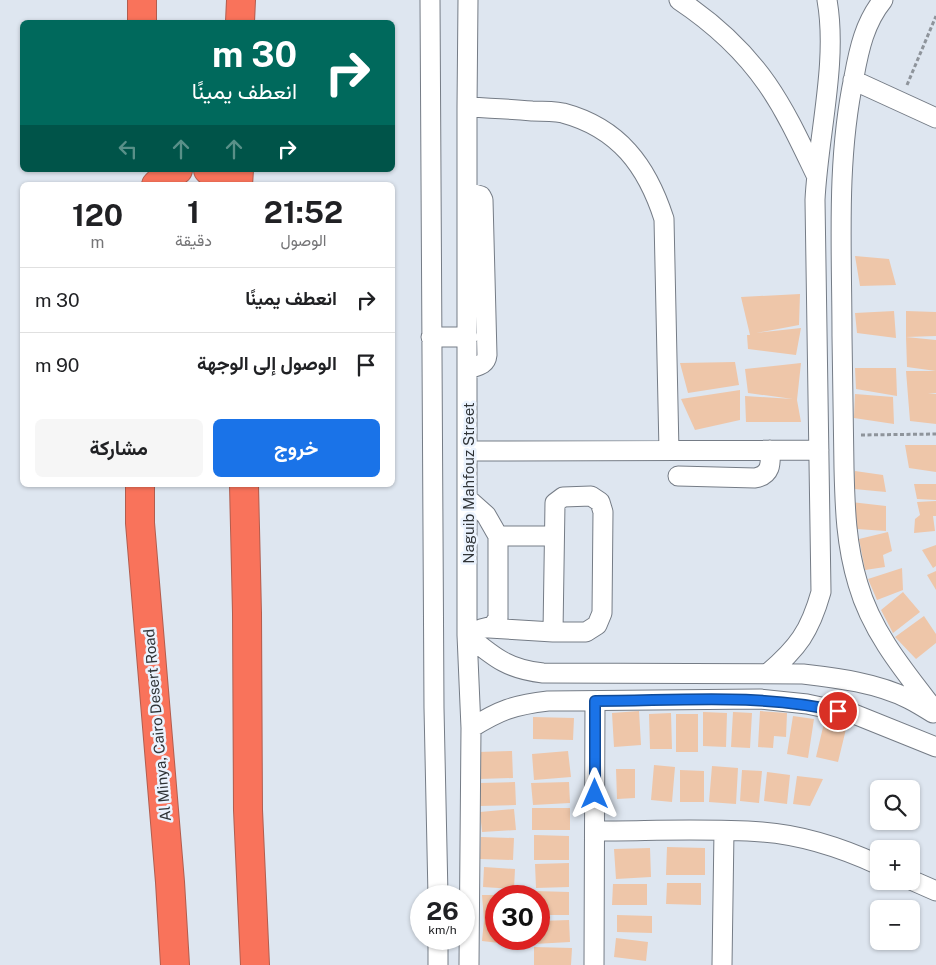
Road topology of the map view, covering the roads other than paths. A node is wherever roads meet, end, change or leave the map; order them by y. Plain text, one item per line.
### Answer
1 (142, 0) edge
2 (241, 0) edge
3 (430, 0) edge
4 (468, 0) edge
5 (679, 0) edge
6 (827, 0) edge
7 (883, 0) edge
8 (142, 20) edge
9 (240, 20) edge
10 (828, 71) junction
11 (853, 78) junction
12 (467, 107) junction
13 (936, 118) edge
14 (174, 172) edge
15 (210, 172) edge
16 (816, 175) junction
17 (159, 182) edge
18 (221, 182) edge
19 (467, 192) junction
20 (468, 336) junction
21 (432, 337) junction
22 (468, 370) junction
23 (819, 409) junction
24 (843, 410) junction
25 (669, 450) junction
26 (770, 450) junction
27 (820, 450) junction
28 (468, 451) junction
29 (678, 476) dead end
30 (140, 487) edge
31 (244, 487) edge
32 (468, 500) junction
33 (820, 528) junction
34 (846, 528) junction
35 (498, 536) junction
36 (554, 536) junction
37 (489, 628) junction
38 (467, 632) junction
39 (553, 632) junction
40 (767, 674) junction
41 (595, 701) junction
42 (936, 713) edge
43 (471, 728) junction
44 (936, 747) edge
45 (595, 831) junction
46 (724, 831) junction
47 (870, 861) edge
48 (920, 884) edge
49 (438, 885) edge
50 (936, 891) edge
51 (438, 950) edge
52 (175, 965) edge
53 (256, 965) edge
54 (438, 965) edge
55 (469, 965) edge
56 (594, 965) edge
57 (722, 965) edge

1 - 8 highway
2 - 9 highway
3 - 21 street
4 - 12 street, Naguib Mahfouz Street
5 - 16 street
6 - 10 street
7 - 11 street
10 - 11 street
10 - 16 street
11 - 13 street
11 - 24 street
12 - 19 street, Naguib Mahfouz Street
12 - 25 street
14 - 17 highway
15 - 18 highway
16 - 23 street
19 - 20 street, Naguib Mahfouz Street
19 - 22 street
20 - 21 street
20 - 22 street, Naguib Mahfouz Street
21 - 49 street
22 - 28 street, Naguib Mahfouz Street
23 - 24 street
23 - 27 street
24 - 34 street
25 - 26 street
25 - 28 street
26 - 27 street
26 - 29 street
27 - 33 street
28 - 32 street, Naguib Mahfouz Street
30 - 52 highway, Al Minya, Cairo Desert Road
31 - 53 highway
32 - 35 street
32 - 38 street, Naguib Mahfouz Street
33 - 34 street
33 - 40 street
34 - 42 street
35 - 36 street
35 - 37 street
36 - 39 street
36 - 39 street
37 - 38 street
37 - 39 street
38 - 40 street
38 - 43 street, Naguib Mahfouz Street
40 - 42 street
41 - 43 street
41 - 44 street
41 - 45 street
43 - 55 street, Naguib Mahfouz Street
45 - 46 street
45 - 56 street
46 - 47 street
46 - 57 street
48 - 50 street
51 - 54 street

